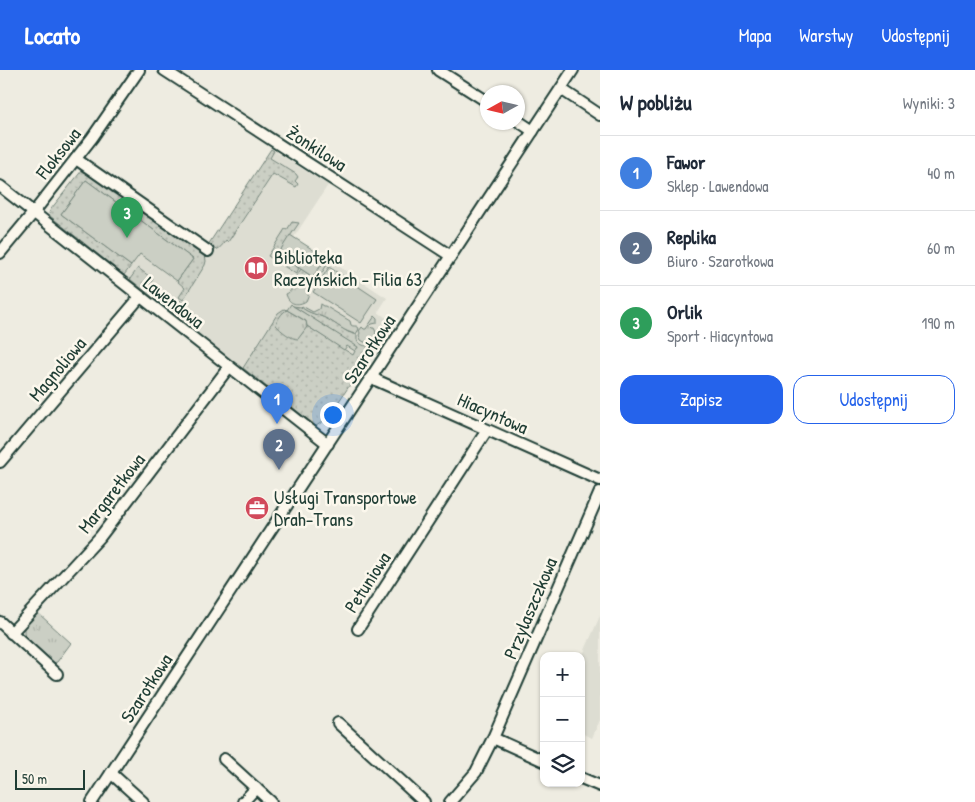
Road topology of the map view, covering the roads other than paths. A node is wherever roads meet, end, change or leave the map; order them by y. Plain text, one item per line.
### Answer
1 (140, 70) edge
2 (164, 70) edge
3 (438, 70) edge
4 (573, 70) edge
5 (561, 89) junction
6 (480, 97) edge
7 (600, 115) edge
8 (525, 126) edge
9 (533, 131) junction
10 (76, 159) junction
11 (0, 186) edge
12 (34, 212) junction
13 (208, 251) dead end
14 (0, 254) edge
15 (451, 256) junction
16 (140, 296) junction
17 (229, 367) junction
18 (372, 377) junction
19 (487, 430) junction
20 (328, 444) junction
21 (0, 462) edge
22 (600, 480) edge
23 (600, 492) edge
24 (0, 622) edge
25 (358, 628) dead end
26 (11, 633) junction
27 (57, 674) dead end
28 (338, 723) dead end
29 (493, 738) junction
30 (224, 759) dead end
31 (540, 759) edge
32 (111, 773) junction
33 (585, 780) edge
34 (600, 786) edge
35 (256, 788) junction
36 (92, 802) edge
37 (144, 802) edge
38 (243, 802) edge
39 (271, 802) edge
40 (424, 802) edge
41 (450, 802) edge

1 - 10 street, Floksowa
2 - 15 street, Żonkilowa
3 - 6 street
4 - 5 street, Szarotkowa
5 - 7 street
5 - 9 street, Szarotkowa
8 - 9 street
9 - 15 street, Szarotkowa
10 - 12 street, Floksowa
10 - 13 street
11 - 12 street, Lawendowa
12 - 14 street, Floksowa
12 - 16 street, Lawendowa
15 - 18 street, Szarotkowa
16 - 17 street, Lawendowa
16 - 21 street, Magnoliowa
17 - 20 street, Lawendowa
17 - 26 street, Margaretkowa
18 - 19 street, Hiacyntowa
18 - 20 street, Szarotkowa
19 - 22 street, Hiacyntowa
19 - 25 street, Petuniowa
20 - 32 street, Szarotkowa
23 - 29 street, Przylaszczkowa
24 - 26 street
26 - 27 street
28 - 40 street
29 - 31 street
29 - 41 street, Przylaszczkowa
30 - 35 street
32 - 36 street, Szarotkowa
32 - 37 street
33 - 34 street
35 - 38 street
35 - 39 street

